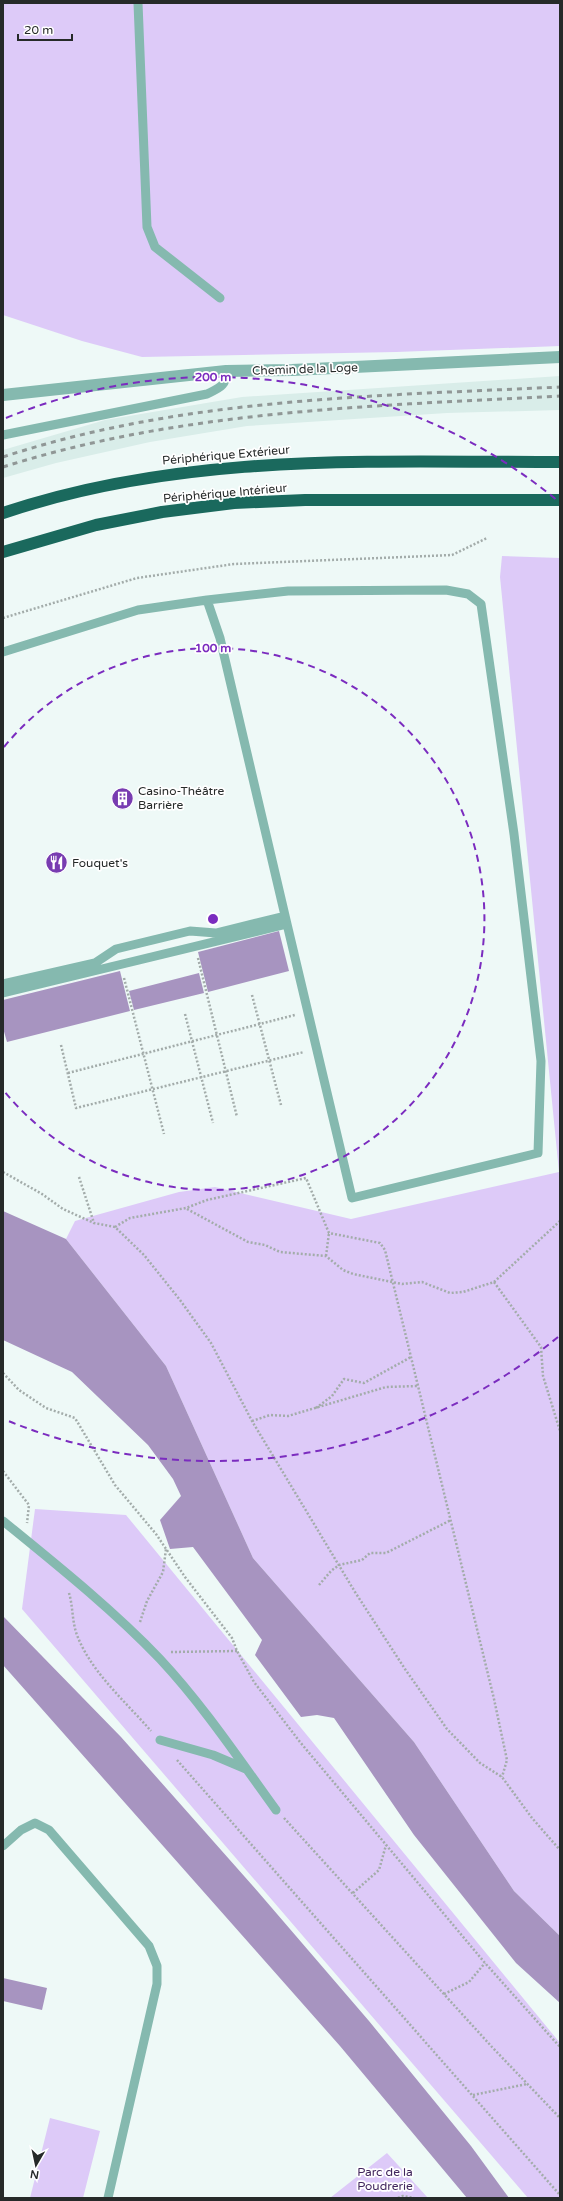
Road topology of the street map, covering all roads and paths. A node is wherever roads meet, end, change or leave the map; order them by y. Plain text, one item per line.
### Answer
1 (138, 3) edge
2 (220, 298) dead end
3 (560, 356) edge
4 (226, 371) junction
5 (3, 395) edge
6 (3, 435) edge
7 (560, 462) edge
8 (560, 500) edge
9 (3, 513) edge
10 (487, 538) dead end
11 (3, 552) edge
12 (206, 600) junction
13 (3, 618) edge
14 (3, 652) edge
15 (286, 920) junction
16 (195, 946) junction
17 (120, 964) junction
18 (3, 984) edge
19 (3, 993) edge
20 (252, 995) dead end
21 (185, 1014) dead end
22 (309, 1017) junction
23 (260, 1024) junction
24 (217, 1035) junction
25 (192, 1041) junction
26 (61, 1045) dead end
27 (316, 1049) junction
28 (143, 1054) junction
29 (270, 1060) junction
30 (226, 1071) junction
31 (68, 1073) junction
32 (201, 1077) junction
33 (152, 1089) junction
34 (282, 1105) dead end
35 (237, 1117) dead end
36 (213, 1123) dead end
37 (164, 1134) dead end
38 (3, 1172) edge
39 (79, 1177) dead end
40 (186, 1208) junction
41 (560, 1221) edge
42 (94, 1224) junction
43 (115, 1227) junction
44 (329, 1233) junction
45 (326, 1256) junction
46 (494, 1282) junction
47 (392, 1283) junction
48 (411, 1357) junction
49 (3, 1374) edge
50 (418, 1386) junction
51 (314, 1409) junction
52 (252, 1421) junction
53 (560, 1431) edge
54 (3, 1471) edge
55 (451, 1520) junction
56 (3, 1522) edge
57 (25, 1539) junction
58 (166, 1549) junction
59 (339, 1566) junction
60 (65, 1571) junction
61 (319, 1585) dead end
62 (135, 1636) junction
63 (237, 1651) junction
64 (159, 1659) junction
65 (160, 1740) junction
66 (247, 1770) junction
67 (502, 1777) junction
68 (276, 1810) joint
69 (386, 1845) junction
70 (3, 1846) edge
71 (560, 1850) edge
72 (353, 1893) junction
73 (485, 1963) junction
74 (444, 1994) junction
75 (560, 2047) edge
76 (528, 2084) junction
77 (473, 2095) junction
78 (560, 2118) edge
79 (560, 2195) edge
80 (108, 2198) edge
81 (398, 2198) edge
82 (414, 2198) edge

1 - 2 lane
3 - 4 street, Chemin de la Loge
4 - 5 street, Chemin de la Loge
4 - 6 lane
7 - 9 highway, Périphérique Extérieur
8 - 11 highway, Périphérique Intérieur
10 - 13 path
12 - 14 lane
12 - 15 lane
12 - 27 lane
15 - 16 lane
15 - 18 lane
15 - 22 lane
16 - 17 lane
16 - 24 path
17 - 19 lane
17 - 28 path
20 - 23 path
21 - 25 path
22 - 23 path
22 - 27 lane
23 - 24 path
23 - 29 path
24 - 25 path
24 - 30 path
25 - 28 path
25 - 32 path
26 - 31 path
27 - 29 path
28 - 31 path
28 - 33 path
29 - 30 path
29 - 34 path
30 - 32 path
30 - 35 path
31 - 33 path
32 - 33 path
32 - 36 path
33 - 37 path
38 - 42 path
39 - 42 path
40 - 43 path
40 - 44 path
40 - 45 path
41 - 46 path
42 - 43 path
43 - 52 path
44 - 45 path
44 - 47 path
45 - 47 path
46 - 47 path
46 - 53 path
47 - 48 path
48 - 50 path
48 - 51 path
49 - 58 path
50 - 51 path
50 - 55 path
51 - 52 path
52 - 59 path
54 - 57 path
55 - 59 path
55 - 67 path
56 - 57 lane
57 - 60 lane
58 - 62 path
58 - 63 path
59 - 61 path
59 - 67 path
60 - 62 lane
60 - 65 path
62 - 64 lane
63 - 64 path
63 - 69 path
64 - 66 lane
65 - 66 lane
65 - 77 path
66 - 68 lane
67 - 71 path
68 - 72 path
69 - 72 path
69 - 73 path
70 - 80 lane
72 - 74 path
73 - 74 path
73 - 75 path
74 - 76 path
76 - 77 path
76 - 78 path
77 - 79 path
81 - 82 path

